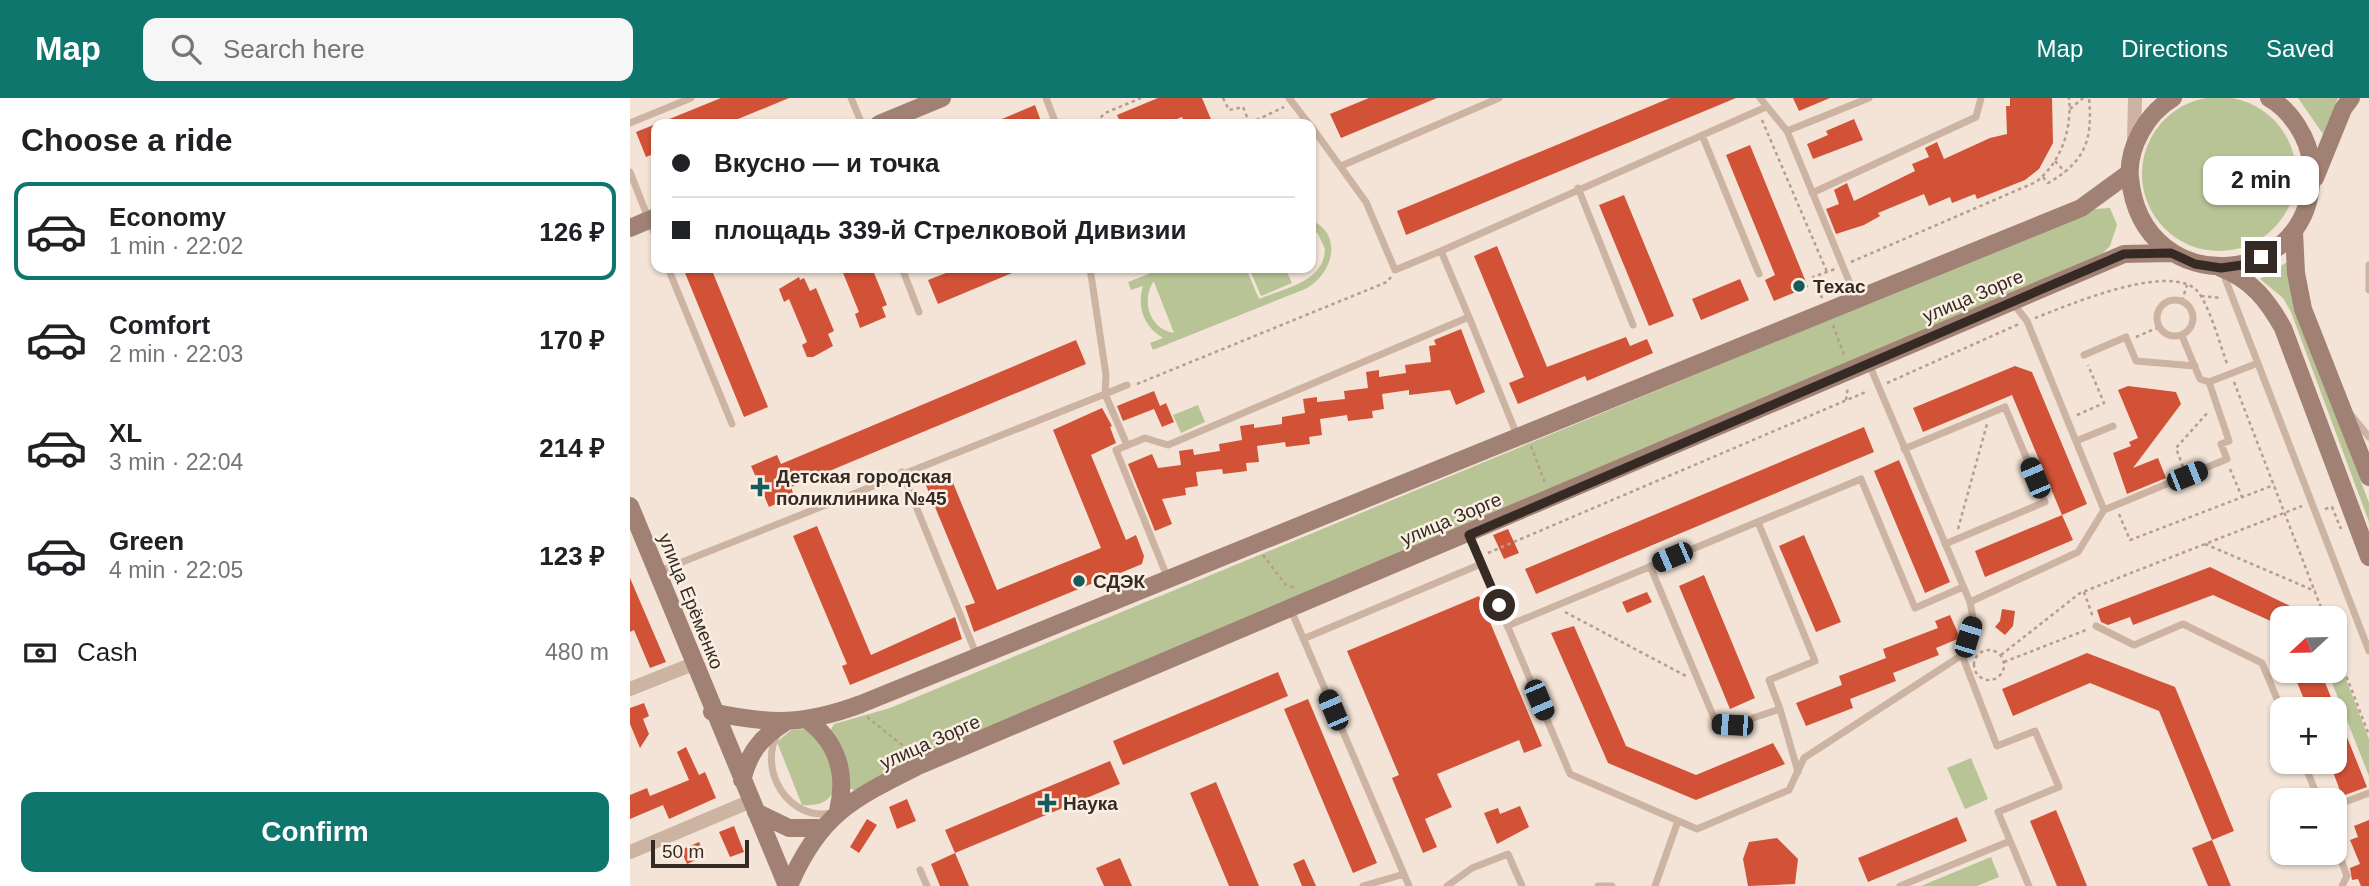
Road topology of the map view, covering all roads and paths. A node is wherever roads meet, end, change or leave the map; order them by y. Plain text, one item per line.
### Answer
1 (691, 98) edge
2 (851, 98) edge
3 (942, 98) edge
4 (1046, 98) edge
5 (1141, 98) edge
6 (1223, 98) edge
7 (1499, 98) edge
8 (1760, 98) edge
9 (1869, 98) edge
10 (1980, 98) edge
11 (2069, 98) edge
12 (2083, 98) edge
13 (2089, 98) edge
14 (2135, 98) edge
15 (2173, 98) edge
16 (2351, 98) edge
17 (2275, 99) edge
18 (1291, 101) edge
19 (1766, 107) junction
20 (2070, 108) junction
21 (1758, 111) junction
22 (860, 119) edge
23 (891, 119) edge
24 (1054, 119) edge
25 (1100, 119) edge
26 (1248, 119) edge
27 (1259, 119) edge
28 (1305, 119) edge
29 (630, 123) edge
30 (1787, 131) junction
31 (1316, 133) edge
32 (1702, 135) junction
33 (2134, 146) junction
34 (2055, 162) junction
35 (1341, 166) junction
36 (630, 172) edge
37 (2066, 173) junction
38 (2129, 173) junction
39 (2043, 177) junction
40 (2313, 184) junction
41 (1578, 188) junction
42 (1812, 193) junction
43 (651, 215) edge
44 (651, 220) edge
45 (630, 228) edge
46 (2294, 232) junction
47 (1441, 251) junction
48 (2171, 253) junction
49 (2369, 265) edge
50 (1842, 266) junction
51 (2221, 268) junction
52 (1395, 270) junction
53 (1827, 272) junction
54 (670, 273) edge
55 (904, 273) edge
56 (1091, 273) edge
57 (1759, 274) dead end
58 (2187, 285) dead end
59 (2369, 290) edge
60 (2201, 296) dead end
61 (1856, 299) junction
62 (2233, 299) junction
63 (2182, 301) junction
64 (2012, 302) junction
65 (1824, 304) dead end
66 (919, 312) dead end
67 (1469, 317) junction
68 (1830, 319) dead end
69 (1633, 325) dead end
70 (2159, 327) junction
71 (2182, 335) junction
72 (2127, 340) junction
73 (2084, 355) joint
74 (2258, 363) junction
75 (1869, 364) junction
76 (1848, 365) dead end
77 (2194, 366) junction
78 (2209, 382) junction
79 (1127, 385) joint
80 (1848, 386) dead end
81 (1105, 394) junction
82 (2337, 397) junction
83 (1846, 400) dead end
84 (2216, 403) junction
85 (1990, 413) junction
86 (2067, 419) junction
87 (732, 424) dead end
88 (2113, 426) dead end
89 (2368, 434) edge
90 (1522, 435) junction
91 (2076, 441) junction
92 (1127, 445) junction
93 (1904, 449) junction
94 (2227, 459) junction
95 (902, 472) junction
96 (2187, 476) junction
97 (2369, 477) edge
98 (2274, 485) dead end
99 (2242, 497) junction
100 (1551, 498) junction
101 (2311, 502) junction
102 (2116, 505) junction
103 (630, 506) edge
104 (2104, 510) junction
105 (2316, 513) junction
106 (1758, 522) junction
107 (1469, 535) junction
108 (636, 537) edge
109 (1955, 539) junction
110 (2345, 539) dead end
111 (1255, 544) junction
112 (1945, 544) junction
113 (2205, 544) junction
114 (2369, 557) edge
115 (1481, 564) junction
116 (1650, 566) junction
117 (656, 572) junction
118 (1168, 579) junction
119 (1963, 587) junction
120 (2084, 592) junction
121 (2315, 592) dead end
122 (1970, 602) junction
123 (1553, 605) junction
124 (1298, 606) junction
125 (1507, 626) junction
126 (2096, 626) junction
127 (1303, 639) junction
128 (2369, 651) edge
129 (1962, 655) junction
130 (2001, 655) junction
131 (978, 657) junction
132 (2004, 662) junction
133 (693, 664) junction
134 (2347, 678) edge
135 (1699, 682) junction
136 (630, 689) edge
137 (2276, 697) edge
138 (861, 704) junction
139 (1780, 709) junction
140 (712, 712) junction
141 (806, 719) junction
142 (784, 723) junction
143 (2369, 735) edge
144 (918, 766) junction
145 (1798, 772) junction
146 (742, 780) junction
147 (2369, 793) edge
148 (2347, 801) edge
149 (753, 807) junction
150 (838, 811) junction
151 (1678, 821) junction
152 (821, 828) junction
153 (2010, 841) junction
154 (630, 852) edge
155 (2343, 865) edge
156 (920, 870) dead end
157 (1404, 874) junction
158 (788, 886) edge
159 (927, 886) edge
160 (1363, 886) edge
161 (1409, 886) edge
162 (1447, 886) edge
163 (1522, 886) edge
164 (1598, 886) edge
165 (1612, 886) edge
166 (1655, 886) edge
167 (1900, 886) edge
168 (2029, 886) edge
169 (2342, 886) edge

1 - 29 lane
2 - 22 lane
3 - 23 main road
4 - 24 lane
5 - 25 path
6 - 26 path
7 - 35 lane
8 - 19 lane
9 - 30 lane
10 - 42 lane
11 - 20 path
12 - 20 path
13 - 37 path
14 - 33 street
15 - 33 main road
16 - 40 main road
17 - 40 main road
18 - 27 path
18 - 28 lane
19 - 21 lane
19 - 30 lane
20 - 34 path
21 - 32 lane
21 - 53 path
30 - 42 lane
31 - 35 lane
32 - 41 lane
32 - 57 lane
33 - 38 main road
34 - 37 path
34 - 39 path
35 - 52 lane
36 - 43 lane
37 - 39 path
38 - 48 main road
38 - 61 main road, улица Зорге
39 - 50 path
40 - 46 main road
41 - 47 lane
41 - 69 lane
42 - 50 lane
44 - 45 main road
46 - 51 main road
46 - 82 main road
47 - 52 lane
47 - 67 lane
48 - 51 main road
48 - 64 main road, улица Зорге
49 - 59 lane
50 - 53 path
50 - 61 lane
51 - 62 lane
51 - 114 main road
52 - 79 path
53 - 65 path
54 - 87 lane
55 - 66 lane
56 - 81 lane
58 - 63 path
60 - 62 path
61 - 90 main road, улица Зорге
62 - 74 lane
63 - 70 lane
63 - 71 lane
64 - 75 main road, улица Зорге
64 - 86 lane
67 - 90 lane
67 - 92 lane
68 - 76 path
70 - 71 lane
70 - 72 path
71 - 77 lane
72 - 73 lane
72 - 77 lane
73 - 86 path
74 - 78 lane
74 - 101 lane
75 - 93 lane
75 - 100 main road, улица Зорге
77 - 78 lane
78 - 84 lane
79 - 81 lane
80 - 83 path
81 - 92 lane
81 - 95 lane
82 - 89 lane
82 - 97 main road
84 - 94 lane
84 - 96 path
85 - 93 lane
85 - 109 path
85 - 109 lane
86 - 91 lane
88 - 91 lane
90 - 100 path
90 - 111 main road, улица Зорге
91 - 104 lane
92 - 118 lane
93 - 112 lane
94 - 96 lane
94 - 99 path
95 - 117 lane
95 - 131 lane
96 - 102 lane
98 - 99 path
99 - 102 path
100 - 107 main road, улица Зорге
101 - 105 lane
101 - 113 path
102 - 104 lane
103 - 108 main road, улица Ерёменко
104 - 122 lane
105 - 110 path
105 - 128 lane
106 - 116 lane
106 - 119 lane
106 - 139 lane
107 - 115 lane
107 - 124 main road, улица Зорге
108 - 117 main road, улица Ерёменко
109 - 112 lane
111 - 118 main road, улица Зорге
111 - 124 path
112 - 119 lane
113 - 120 path
113 - 121 path
115 - 125 lane
115 - 127 lane
116 - 123 lane
116 - 135 lane
117 - 133 main road, улица Ерёменко
118 - 131 main road, улица Зорге
119 - 122 lane
120 - 126 path
120 - 130 path
122 - 129 lane
123 - 125 lane
123 - 135 path
124 - 127 lane
124 - 144 main road, улица Зорге
125 - 151 lane
126 - 132 path
126 - 137 lane
127 - 157 lane
129 - 145 lane
129 - 153 lane
130 - 132 path
130 - 132 path
131 - 138 main road, улица Зорге
133 - 136 street
133 - 140 main road, улица Ерёменко
134 - 143 path
135 - 139 lane
138 - 141 main road, улица Зорге
138 - 144 path
139 - 145 lane
140 - 142 main road
140 - 146 main road, улица Ерёменко
141 - 142 main road, улица Зорге
141 - 150 main road
142 - 146 main road
142 - 150 lane
144 - 150 main road, улица Зорге
145 - 151 lane
146 - 149 main road, улица Ерёменко
147 - 148 lane
149 - 152 main road
149 - 154 street
149 - 158 main road, улица Ерёменко
150 - 152 main road, улица Зорге
151 - 166 lane
152 - 158 main road, улица Зорге
153 - 167 lane
153 - 168 lane
155 - 169 lane
156 - 159 lane
157 - 160 lane
157 - 161 lane
162 - 163 lane
164 - 165 lane

